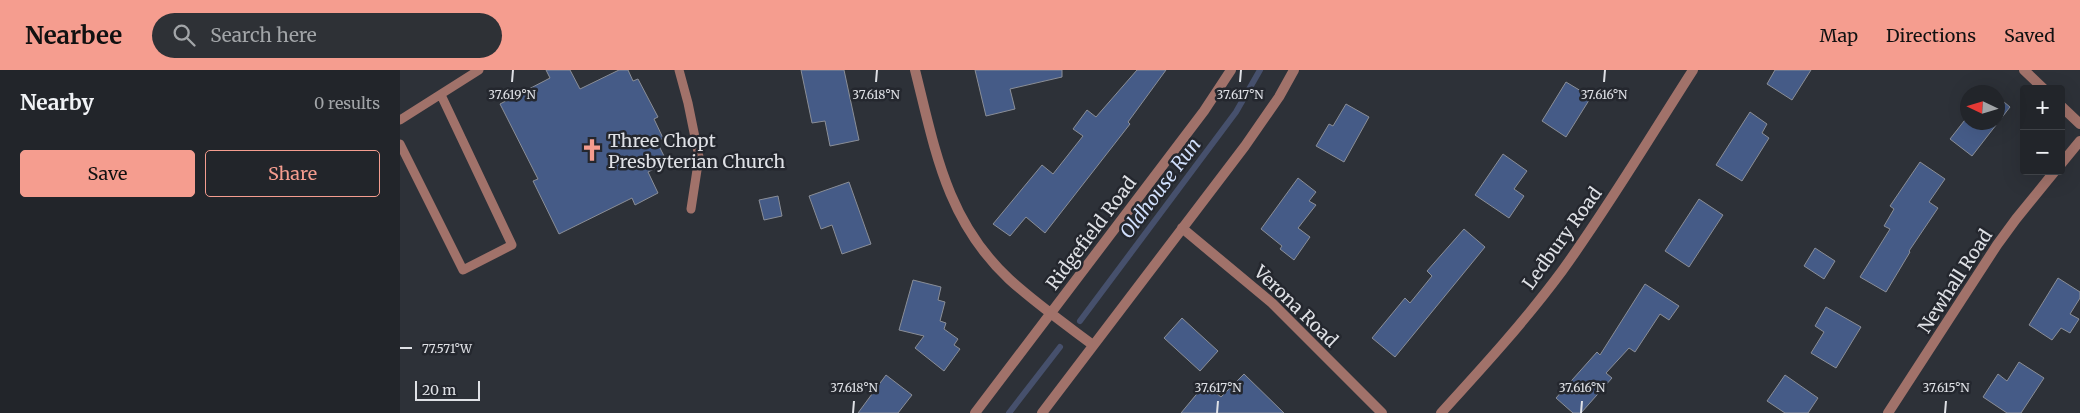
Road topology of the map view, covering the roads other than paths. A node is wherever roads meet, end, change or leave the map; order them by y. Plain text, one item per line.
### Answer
1 (479, 70) edge
2 (679, 70) edge
3 (915, 70) edge
4 (1231, 70) edge
5 (1294, 70) edge
6 (1693, 70) edge
7 (2024, 70) edge
8 (2040, 85) edge
9 (441, 95) junction
10 (2065, 110) edge
11 (400, 120) edge
12 (2080, 124) edge
13 (2080, 141) edge
14 (400, 144) edge
15 (2065, 159) edge
16 (2052, 175) edge
17 (691, 209) dead end
18 (1182, 228) junction
19 (1051, 313) junction
20 (1093, 345) junction
21 (975, 413) edge
22 (1042, 413) edge
23 (1382, 413) edge
24 (1441, 413) edge
25 (1888, 413) edge

1 - 9 lane
2 - 17 lane
3 - 19 street
4 - 19 street, Ridgefield Road
5 - 18 street
6 - 24 street, Ledbury Road
7 - 8 street
9 - 11 lane
9 - 14 lane
10 - 12 street
13 - 15 street
16 - 25 street, Newhall Road
18 - 20 street
18 - 23 street, Verona Road
19 - 20 street
19 - 21 street, Ridgefield Road
20 - 22 street

